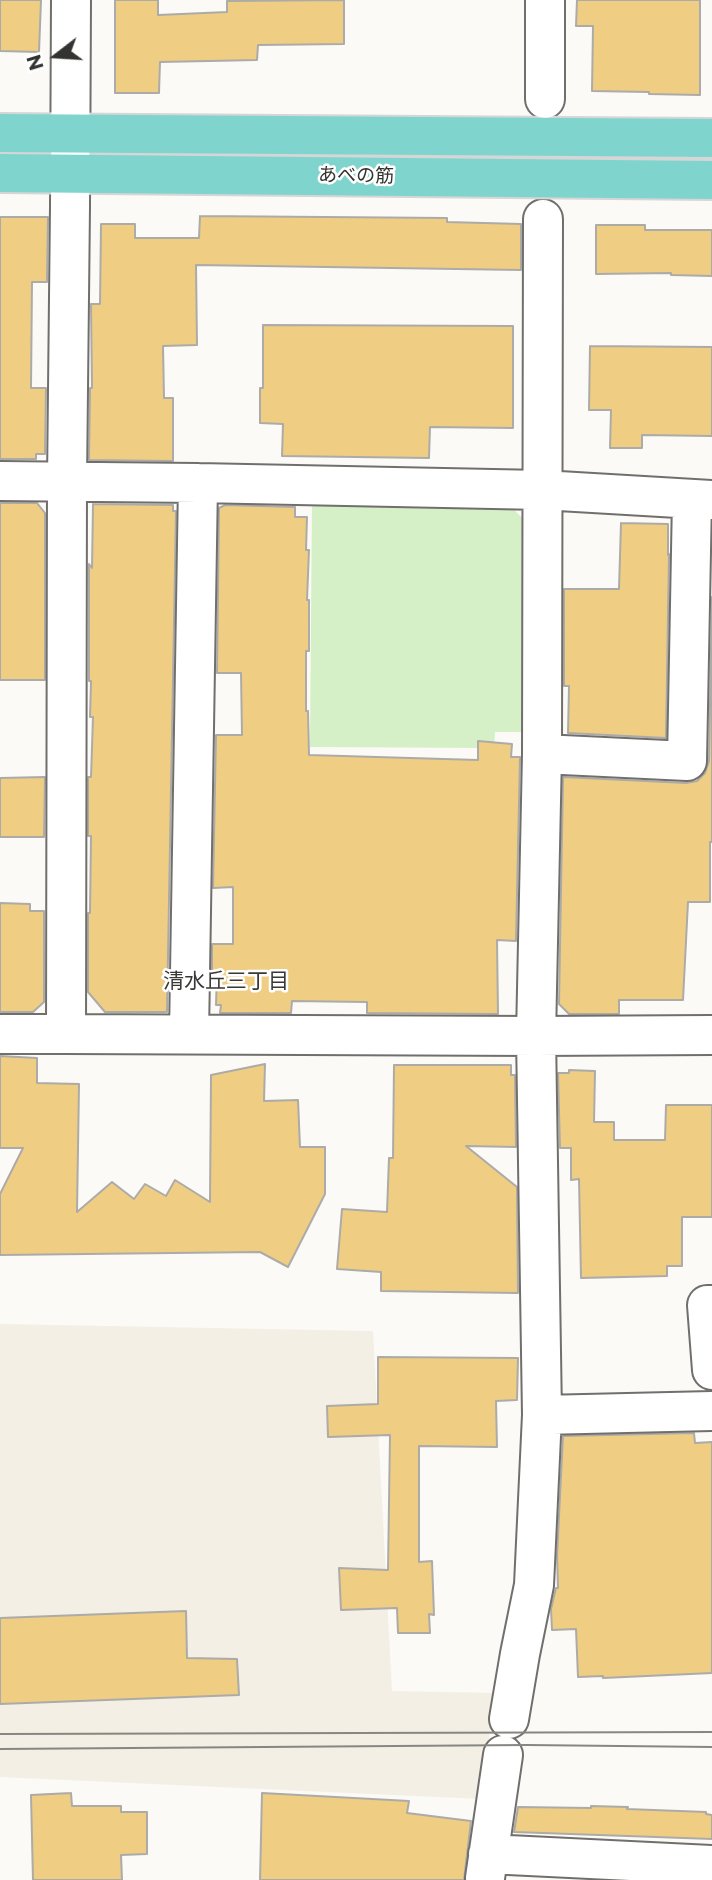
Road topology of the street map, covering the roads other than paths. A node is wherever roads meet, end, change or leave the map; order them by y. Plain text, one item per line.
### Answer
1 (71, 0) edge
2 (545, 0) edge
3 (545, 99) dead end
4 (70, 132) junction
5 (0, 133) edge
6 (712, 138) edge
7 (70, 172) junction
8 (0, 173) edge
9 (712, 180) edge
10 (543, 219) dead end
11 (0, 481) edge
12 (66, 481) junction
13 (198, 483) junction
14 (542, 490) junction
15 (702, 499) edge
16 (542, 754) junction
17 (0, 1034) edge
18 (66, 1034) junction
19 (189, 1034) junction
20 (712, 1035) edge
21 (536, 1036) junction
22 (712, 1305) edge
23 (712, 1370) edge
24 (712, 1411) edge
25 (542, 1415) junction
26 (712, 1866) edge
27 (486, 1867) edge

1 - 4 street
2 - 3 street
4 - 5 main road
4 - 6 main road
4 - 7 street
7 - 8 main road, あべの筋
7 - 9 main road, あべの筋
7 - 12 street
10 - 14 street
11 - 12 street
12 - 13 street
12 - 18 street
13 - 14 street
13 - 19 street
14 - 15 street
14 - 16 street
15 - 16 street
16 - 21 street
17 - 18 street
18 - 19 street
19 - 21 street
20 - 21 street
21 - 25 street
22 - 23 street
24 - 25 street
25 - 27 street
26 - 27 street

